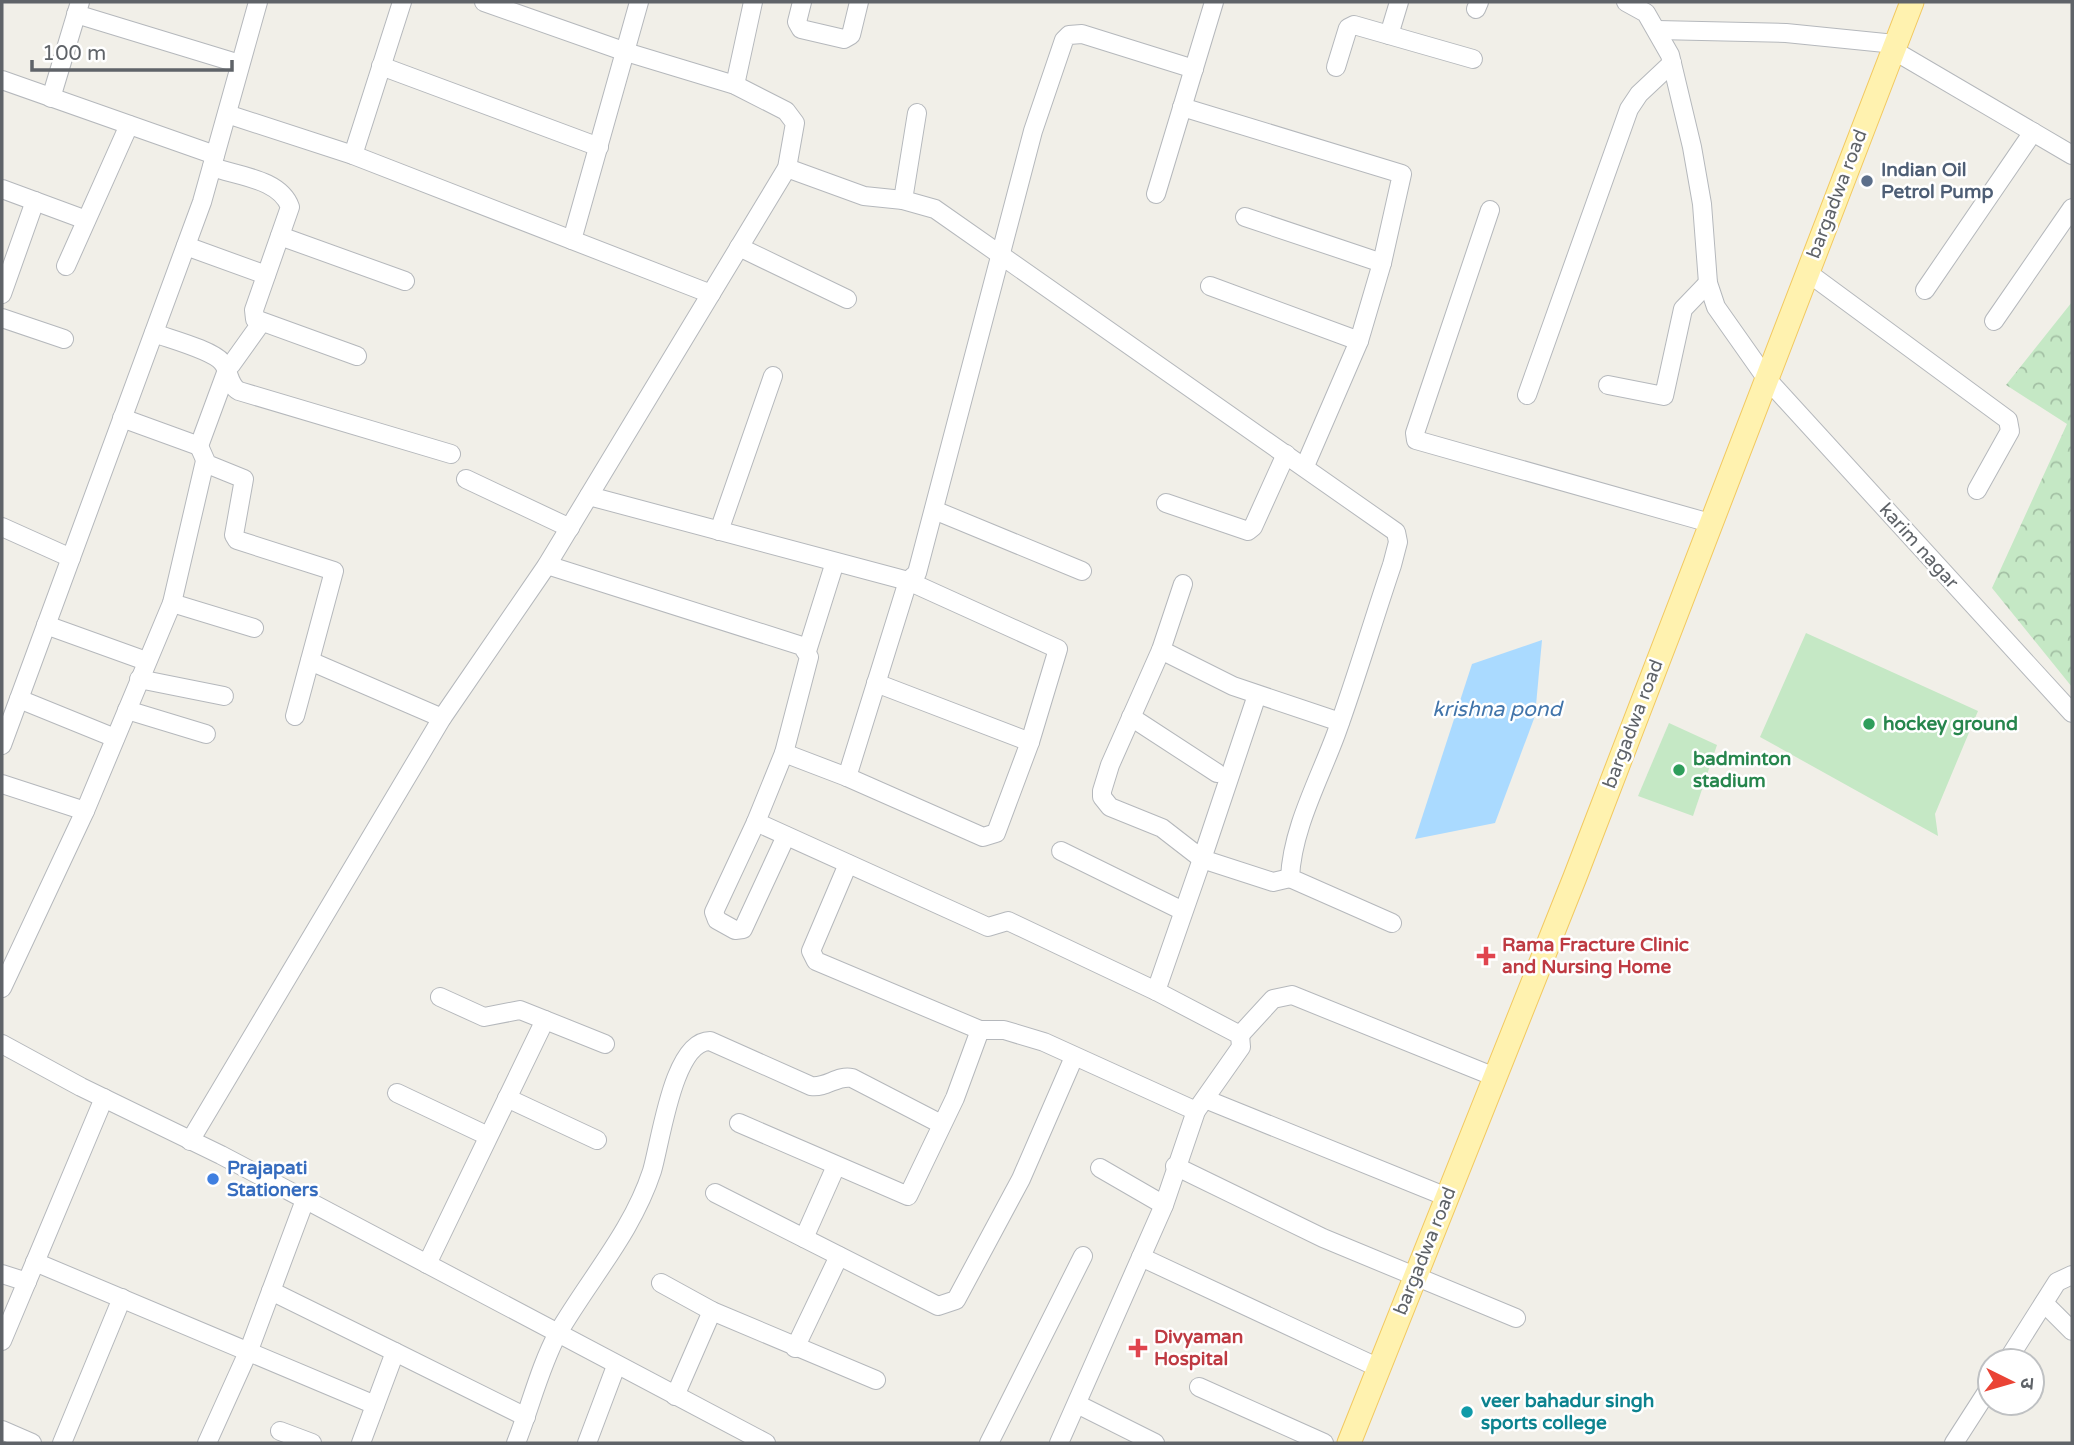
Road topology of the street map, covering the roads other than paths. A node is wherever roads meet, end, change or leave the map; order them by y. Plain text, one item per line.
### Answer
1 (258, 2) edge
2 (402, 2) edge
3 (484, 2) edge
4 (639, 2) edge
5 (752, 2) edge
6 (802, 2) edge
7 (859, 2) edge
8 (1213, 2) edge
9 (1399, 2) edge
10 (1626, 2) edge
11 (1912, 2) edge
12 (75, 6) edge
13 (1657, 30) junction
14 (1389, 35) junction
15 (1894, 47) junction
16 (626, 52) junction
17 (1473, 59) dead end
18 (240, 64) junction
19 (381, 65) junction
20 (1336, 67) dead end
21 (1194, 69) junction
22 (1661, 73) junction
23 (2, 80) edge
24 (735, 85) junction
25 (51, 98) junction
26 (1182, 107) junction
27 (917, 113) dead end
28 (227, 114) junction
29 (129, 125) junction
30 (2033, 132) junction
31 (599, 147) junction
32 (353, 155) junction
33 (2072, 155) edge
34 (214, 161) junction
35 (787, 168) junction
36 (2, 189) edge
37 (1156, 194) dead end
38 (903, 200) junction
39 (35, 201) junction
40 (2072, 208) edge
41 (1490, 210) dead end
42 (1245, 217) dead end
43 (86, 220) junction
44 (280, 236) junction
45 (572, 240) junction
46 (186, 246) junction
47 (739, 247) junction
48 (1001, 255) junction
49 (1382, 263) junction
50 (66, 266) dead end
51 (1807, 272) junction
52 (266, 275) junction
53 (405, 281) dead end
54 (1210, 286) dead end
55 (1925, 290) dead end
56 (2, 294) edge
57 (711, 294) junction
58 (1697, 295) junction
59 (847, 299) dead end
60 (2, 318) edge
61 (1994, 321) dead end
62 (261, 323) junction
63 (154, 333) junction
64 (64, 339) dead end
65 (1359, 341) junction
66 (356, 356) dead end
67 (229, 368) junction
68 (773, 376) dead end
69 (1766, 378) junction
70 (1608, 385) dead end
71 (1527, 396) dead end
72 (122, 418) junction
73 (202, 454) junction
74 (451, 454) dead end
75 (1286, 454) junction
76 (1305, 467) junction
77 (466, 479) dead end
78 (1977, 490) dead end
79 (589, 496) junction
80 (1166, 503) dead end
81 (933, 510) junction
82 (1710, 523) junction
83 (2, 527) edge
84 (570, 528) junction
85 (719, 531) junction
86 (71, 558) junction
87 (835, 562) junction
88 (547, 565) junction
89 (1082, 571) dead end
90 (908, 581) junction
91 (1183, 584) dead end
92 (172, 603) junction
93 (46, 625) junction
94 (254, 628) dead end
95 (1161, 650) junction
96 (807, 651) junction
97 (146, 661) junction
98 (310, 661) junction
99 (139, 679) junction
100 (876, 683) junction
101 (1258, 695) junction
102 (224, 696) dead end
103 (19, 699) junction
104 (127, 710) junction
105 (2072, 713) edge
106 (295, 716) dead end
107 (1131, 717) junction
108 (442, 718) junction
109 (1340, 722) junction
110 (206, 734) dead end
111 (115, 738) junction
112 (1030, 742) junction
113 (2, 745) edge
114 (784, 753) junction
115 (1217, 773) dead end
116 (847, 776) junction
117 (2, 784) edge
118 (85, 811) junction
119 (755, 822) junction
120 (786, 836) junction
121 (1060, 852) dead end
122 (1202, 859) junction
123 (848, 864) junction
124 (1290, 878) junction
125 (1183, 911) junction
126 (1392, 923) dead end
127 (2, 988) edge
128 (1156, 991) junction
129 (440, 997) dead end
130 (545, 1020) junction
131 (980, 1030) junction
132 (1240, 1035) junction
133 (2, 1044) edge
134 (605, 1044) dead end
135 (1074, 1057) junction
136 (1495, 1077) junction
137 (397, 1094) dead end
138 (104, 1098) junction
139 (507, 1098) junction
140 (1201, 1105) junction
141 (739, 1123) dead end
142 (940, 1124) junction
143 (488, 1136) junction
144 (597, 1140) dead end
145 (190, 1141) junction
146 (836, 1166) junction
147 (1175, 1166) junction
148 (1100, 1168) dead end
149 (715, 1193) dead end
150 (1447, 1197) junction
151 (305, 1200) junction
152 (1164, 1205) junction
153 (804, 1238) junction
154 (839, 1256) junction
155 (1083, 1256) dead end
156 (1141, 1257) junction
157 (35, 1262) junction
158 (427, 1265) junction
159 (2, 1274) edge
160 (1415, 1274) junction
161 (2072, 1275) edge
162 (27, 1282) junction
163 (661, 1283) dead end
164 (271, 1292) junction
165 (122, 1298) junction
166 (2044, 1303) junction
167 (712, 1311) junction
168 (1516, 1318) dead end
169 (2072, 1331) edge
170 (557, 1335) junction
171 (2, 1341) edge
172 (2016, 1347) edge
173 (795, 1348) junction
174 (249, 1350) junction
175 (395, 1352) junction
176 (617, 1366) junction
177 (1379, 1368) junction
178 (876, 1380) dead end
179 (1199, 1387) dead end
180 (675, 1396) junction
181 (1077, 1404) junction
182 (375, 1405) junction
183 (1976, 1414) edge
184 (526, 1417) junction
185 (2, 1430) edge
186 (279, 1431) dead end
187 (1962, 1440) edge
188 (32, 1443) edge
189 (62, 1443) edge
190 (207, 1443) edge
191 (312, 1443) edge
192 (361, 1443) edge
193 (516, 1443) edge
194 (587, 1443) edge
195 (765, 1443) edge
196 (989, 1443) edge
197 (1059, 1443) edge
198 (1155, 1443) edge
199 (1324, 1443) edge
200 (1349, 1443) edge

1 - 18 street
2 - 19 street
3 - 16 street
4 - 16 street
5 - 24 street
6 - 7 street
8 - 21 street
9 - 14 street
10 - 13 street
11 - 15 main road, bargadwa road
12 - 18 street
12 - 25 street
13 - 15 street
13 - 22 street
14 - 17 street
14 - 20 street
15 - 30 street
15 - 51 main road, bargadwa road
16 - 24 street
16 - 31 street
18 - 28 street
19 - 31 street
19 - 32 street
21 - 26 street
21 - 48 street
22 - 58 street
22 - 71 street
23 - 25 street
24 - 35 street
25 - 29 street
26 - 37 street
26 - 49 street
27 - 38 street
28 - 32 street
28 - 34 street
29 - 34 street
29 - 43 street
30 - 33 street
30 - 55 street
31 - 45 street
32 - 45 street
34 - 44 street
34 - 46 street
35 - 38 street
35 - 47 street
36 - 39 street
38 - 48 street
39 - 43 street
39 - 56 street
40 - 61 street
41 - 82 street
42 - 49 street
43 - 50 street
44 - 52 street
44 - 53 street
45 - 57 street
46 - 52 street
46 - 63 street
47 - 57 street
47 - 59 street
48 - 75 street
48 - 81 street
49 - 65 street
51 - 69 main road, bargadwa road
51 - 78 street
52 - 62 street
54 - 65 street
57 - 79 street
58 - 69 street, karim nagar
58 - 70 street
60 - 64 street
62 - 66 street
62 - 67 street
63 - 67 street
63 - 72 street
65 - 76 street
67 - 73 street
67 - 74 street
68 - 85 street
69 - 82 main road, bargadwa road
69 - 105 street, karim nagar
72 - 73 street
72 - 86 street
73 - 92 street
73 - 98 street
75 - 76 street
75 - 80 street
76 - 109 street
77 - 84 street
79 - 84 street
79 - 85 street
81 - 89 street
81 - 90 street
82 - 136 main road, bargadwa road
83 - 86 street
84 - 88 street
85 - 87 street
86 - 93 street
87 - 90 street
87 - 96 street
88 - 96 street
88 - 108 street
90 - 100 street
90 - 112 street
91 - 95 street
92 - 94 street
92 - 97 street
93 - 97 street
93 - 103 street
95 - 101 street
95 - 107 street
96 - 114 street
97 - 99 street
98 - 106 street
98 - 108 street
99 - 102 street
99 - 104 street
100 - 112 street
100 - 116 street
101 - 109 street
101 - 122 street
103 - 111 street
103 - 113 street
104 - 110 street
104 - 111 street
107 - 115 street
107 - 122 street
108 - 145 street
109 - 124 street
111 - 118 street
112 - 116 street
114 - 116 street
114 - 119 street
117 - 118 street
118 - 127 street
119 - 120 street
119 - 120 street
120 - 123 street
121 - 125 street
122 - 124 street
122 - 125 street
123 - 128 street
123 - 131 street
124 - 126 street
125 - 128 street
128 - 132 street
129 - 130 street
130 - 134 street
130 - 139 street
131 - 135 street
131 - 142 street
132 - 136 street
132 - 140 street
133 - 138 street
135 - 140 street
135 - 154 street
136 - 150 main road, bargadwa road
137 - 143 street
138 - 145 street
138 - 157 street
139 - 143 street
139 - 144 street
140 - 147 street
140 - 150 street
141 - 146 street
142 - 146 street
142 - 170 street
143 - 158 street
145 - 151 street
146 - 153 street
147 - 152 street
147 - 160 street
148 - 152 street
149 - 153 street
150 - 160 main road, bargadwa road
151 - 158 street
151 - 164 street
152 - 156 street
153 - 154 street
154 - 173 street
155 - 196 street
156 - 177 street
156 - 181 street
157 - 162 street
157 - 165 street
158 - 170 street
159 - 162 street
160 - 168 street
160 - 177 main road, bargadwa road
161 - 166 street
162 - 171 street
163 - 167 street
164 - 174 street
164 - 175 street
165 - 174 street
165 - 189 street
166 - 169 street
166 - 172 street
167 - 173 street
167 - 180 street
170 - 176 street
170 - 184 street
173 - 178 street
174 - 182 street
174 - 190 street
175 - 182 street
175 - 184 street
176 - 180 street
176 - 194 street
177 - 200 main road, bargadwa road
179 - 199 street
180 - 195 street
181 - 197 street
181 - 198 street
182 - 192 street
183 - 187 street
184 - 193 street
185 - 188 street
186 - 191 street

